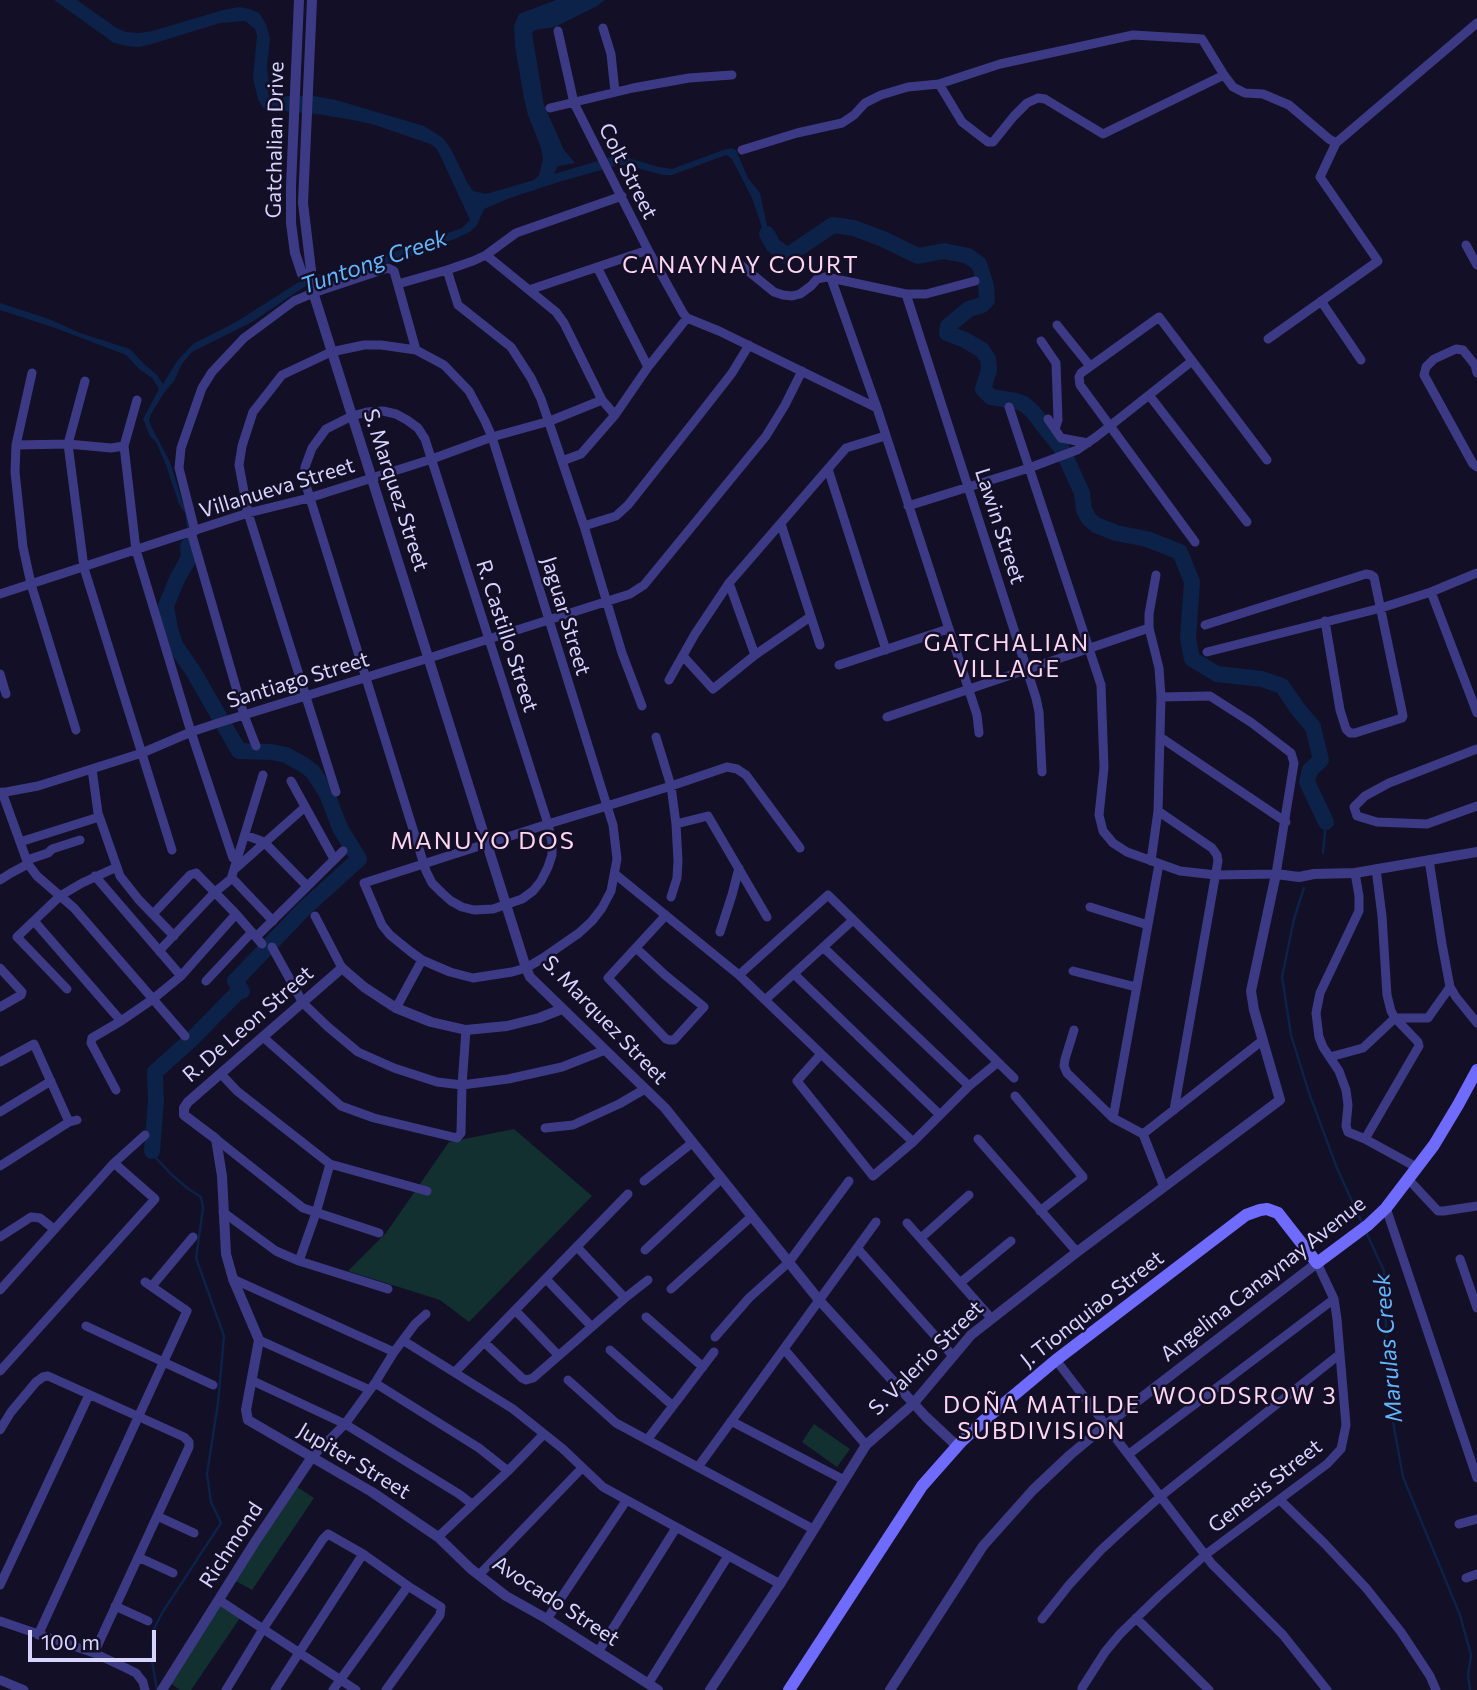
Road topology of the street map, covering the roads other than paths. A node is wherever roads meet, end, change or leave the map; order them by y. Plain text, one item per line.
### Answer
1 (299, 0) edge
2 (312, 0) edge
3 (1477, 23) edge
4 (603, 27) dead end
5 (558, 31) dead end
6 (732, 75) dead end
7 (1224, 75) junction
8 (939, 84) junction
9 (615, 92) junction
10 (575, 103) junction
11 (550, 108) dead end
12 (1336, 143) junction
13 (742, 150) dead end
14 (622, 196) junction
15 (1466, 245) dead end
16 (648, 250) junction
17 (308, 251) junction
18 (295, 253) junction
19 (486, 255) junction
20 (737, 262) dead end
21 (1477, 265) edge
22 (597, 267) junction
23 (447, 270) junction
24 (831, 278) junction
25 (975, 281) dead end
26 (310, 283) junction
27 (398, 284) junction
28 (529, 290) junction
29 (906, 294) junction
30 (1321, 301) junction
31 (687, 318) junction
32 (1058, 325) dead end
33 (1268, 339) dead end
34 (1041, 341) dead end
35 (749, 345) junction
36 (416, 350) junction
37 (331, 352) junction
38 (1361, 360) dead end
39 (1192, 361) junction
40 (1090, 366) junction
41 (648, 367) junction
42 (1476, 368) edge
43 (802, 371) junction
44 (32, 373) dead end
45 (85, 382) dead end
46 (1149, 395) junction
47 (137, 400) dead end
48 (602, 400) junction
49 (1009, 407) dead end
50 (877, 408) junction
51 (615, 415) junction
52 (352, 416) junction
53 (549, 419) junction
54 (1048, 419) dead end
55 (1110, 426) junction
56 (1055, 429) junction
57 (885, 436) junction
58 (492, 437) junction
59 (1088, 443) junction
60 (16, 444) junction
61 (68, 444) junction
62 (124, 446) junction
63 (432, 459) junction
64 (1267, 460) dead end
65 (562, 461) junction
66 (1477, 467) edge
67 (1029, 468) junction
68 (828, 469) junction
69 (372, 478) junction
70 (969, 487) junction
71 (309, 498) junction
72 (908, 506) junction
73 (248, 513) junction
74 (1247, 522) dead end
75 (781, 524) junction
76 (584, 526) junction
77 (190, 532) junction
78 (1195, 542) dead end
79 (136, 550) junction
80 (84, 568) junction
81 (1477, 573) edge
82 (1156, 575) dead end
83 (729, 583) junction
84 (31, 584) junction
85 (1431, 593) junction
86 (0, 594) edge
87 (607, 601) junction
88 (1381, 608) junction
89 (810, 617) junction
90 (549, 619) junction
91 (1325, 621) junction
92 (1205, 625) dead end
93 (1149, 628) junction
94 (948, 629) junction
95 (489, 638) junction
96 (820, 645) dead end
97 (1089, 649) junction
98 (886, 650) junction
99 (1207, 652) dead end
100 (755, 655) junction
101 (683, 656) junction
102 (429, 658) junction
103 (839, 665) dead end
104 (1027, 670) junction
105 (0, 674) edge
106 (365, 678) junction
107 (669, 680) dead end
108 (968, 690) junction
109 (6, 694) dead end
110 (305, 696) junction
111 (1161, 697) junction
112 (642, 706) dead end
113 (1477, 713) edge
114 (244, 715) junction
115 (887, 718) dead end
116 (76, 730) dead end
117 (191, 732) junction
118 (979, 733) dead end
119 (656, 737) dead end
120 (1160, 737) junction
121 (256, 746) dead end
122 (1477, 749) edge
123 (142, 753) junction
124 (92, 769) junction
125 (1042, 772) dead end
126 (263, 775) dead end
127 (291, 781) dead end
128 (671, 786) junction
129 (336, 792) dead end
130 (1, 793) edge
131 (607, 806) junction
132 (1477, 806) edge
133 (305, 807) junction
134 (1158, 811) junction
135 (99, 817) junction
136 (1286, 822) junction
137 (548, 824) junction
138 (676, 824) junction
139 (245, 835) junction
140 (80, 840) dead end
141 (20, 842) junction
142 (264, 842) junction
143 (487, 843) junction
144 (800, 848) dead end
145 (172, 850) dead end
146 (343, 850) dead end
147 (1477, 854) edge
148 (233, 858) dead end
149 (334, 859) junction
150 (1429, 860) junction
151 (27, 862) junction
152 (424, 863) junction
153 (1155, 863) junction
154 (117, 867) junction
155 (738, 868) junction
156 (1376, 869) junction
157 (1355, 873) junction
158 (232, 874) junction
159 (615, 874) junction
160 (1276, 874) junction
161 (1216, 875) junction
162 (95, 876) junction
163 (0, 880) edge
164 (307, 886) junction
165 (215, 892) junction
166 (60, 896) junction
167 (671, 897) dead end
168 (505, 905) junction
169 (1090, 907) dead end
170 (153, 914) junction
171 (236, 914) junction
172 (666, 915) junction
173 (316, 916) dead end
174 (767, 917) dead end
175 (853, 920) junction
176 (34, 921) junction
177 (272, 921) junction
178 (1148, 925) junction
179 (720, 932) dead end
180 (174, 936) junction
181 (257, 937) junction
182 (272, 947) dead end
183 (823, 947) junction
184 (636, 948) junction
185 (159, 951) junction
186 (422, 960) junction
187 (0, 968) edge
188 (342, 968) junction
189 (526, 968) junction
190 (1073, 971) dead end
191 (794, 974) junction
192 (739, 975) junction
193 (181, 976) junction
194 (206, 981) dead end
195 (1136, 987) junction
196 (1450, 987) junction
197 (66, 989) dead end
198 (153, 999) junction
199 (765, 1000) junction
200 (303, 1003) junction
201 (0, 1007) edge
202 (396, 1008) junction
203 (562, 1009) junction
204 (1395, 1018) junction
205 (121, 1021) junction
206 (1477, 1023) edge
207 (466, 1030) junction
208 (1074, 1030) dead end
209 (185, 1036) dead end
210 (263, 1037) junction
211 (1263, 1040) junction
212 (605, 1050) junction
213 (821, 1054) junction
214 (1330, 1057) junction
215 (0, 1062) edge
216 (997, 1063) junction
217 (1477, 1070) edge
218 (220, 1074) junction
219 (1014, 1078) dead end
220 (51, 1081) junction
221 (462, 1085) junction
222 (969, 1086) junction
223 (645, 1089) junction
224 (116, 1090) dead end
225 (1015, 1096) dead end
226 (1174, 1110) junction
227 (0, 1112) edge
228 (940, 1115) junction
229 (1114, 1118) junction
230 (545, 1128) dead end
231 (1143, 1134) junction
232 (145, 1135) dead end
233 (216, 1139) junction
234 (978, 1139) dead end
235 (1365, 1139) junction
236 (913, 1142) junction
237 (692, 1143) junction
238 (114, 1163) junction
239 (331, 1164) junction
240 (0, 1166) edge
241 (1418, 1168) junction
242 (721, 1180) junction
243 (1409, 1180) junction
244 (645, 1181) dead end
245 (849, 1181) dead end
246 (1164, 1187) junction
247 (427, 1191) dead end
248 (628, 1194) dead end
249 (970, 1195) dead end
250 (1477, 1206) edge
251 (1386, 1208) junction
252 (1040, 1211) junction
253 (223, 1212) junction
254 (316, 1213) junction
255 (752, 1216) junction
256 (876, 1222) dead end
257 (907, 1223) dead end
258 (54, 1229) junction
259 (379, 1233) dead end
260 (0, 1237) edge
261 (193, 1237) dead end
262 (921, 1238) junction
263 (1011, 1241) dead end
264 (577, 1247) junction
265 (857, 1248) junction
266 (645, 1250) dead end
267 (1077, 1252) junction
268 (1460, 1259) dead end
269 (299, 1261) junction
270 (789, 1262) junction
271 (1317, 1264) junction
272 (233, 1279) junction
273 (546, 1279) junction
274 (648, 1280) dead end
275 (960, 1283) junction
276 (388, 1289) dead end
277 (671, 1289) dead end
278 (0, 1290) edge
279 (625, 1298) junction
280 (1334, 1298) junction
281 (819, 1300) junction
282 (1477, 1308) edge
283 (516, 1310) junction
284 (426, 1314) dead end
285 (646, 1317) dead end
286 (991, 1318) junction
287 (86, 1326) dead end
288 (591, 1326) junction
289 (715, 1337) dead end
290 (259, 1340) junction
291 (404, 1341) junction
292 (484, 1342) junction
293 (784, 1349) junction
294 (610, 1350) dead end
295 (394, 1352) junction
296 (714, 1352) dead end
297 (1340, 1354) junction
298 (558, 1355) junction
299 (953, 1356) junction
300 (1056, 1360) junction
301 (164, 1363) junction
302 (703, 1367) junction
303 (0, 1371) edge
304 (455, 1372) junction
305 (568, 1380) dead end
306 (253, 1381) junction
307 (213, 1385) dead end
308 (373, 1387) junction
309 (89, 1395) junction
310 (913, 1404) junction
311 (673, 1406) junction
312 (139, 1417) junction
313 (731, 1421) junction
314 (345, 1424) junction
315 (1106, 1425) junction
316 (0, 1430) edge
317 (544, 1434) junction
318 (647, 1440) junction
319 (866, 1445) junction
320 (959, 1445) junction
321 (1129, 1454) junction
322 (313, 1457) junction
323 (698, 1467) junction
324 (582, 1468) junction
325 (508, 1471) junction
326 (1477, 1478) edge
327 (844, 1480) junction
328 (1161, 1496) junction
329 (1280, 1500) junction
330 (626, 1501) junction
331 (472, 1504) junction
332 (157, 1516) junction
333 (1477, 1519) edge
334 (1459, 1524) dead end
335 (676, 1528) junction
336 (813, 1529) junction
337 (194, 1533) dead end
338 (438, 1537) junction
339 (363, 1555) junction
340 (1205, 1555) junction
341 (728, 1556) junction
342 (138, 1557) junction
343 (3, 1571) edge
344 (173, 1573) dead end
345 (1477, 1574) edge
346 (479, 1575) junction
347 (1466, 1578) dead end
348 (0, 1584) edge
349 (780, 1584) junction
350 (408, 1586) junction
351 (219, 1600) junction
352 (115, 1606) junction
353 (1136, 1618) junction
354 (547, 1619) junction
355 (1042, 1619) dead end
356 (0, 1621) edge
357 (148, 1621) dead end
358 (263, 1629) junction
359 (38, 1635) junction
360 (598, 1652) junction
361 (93, 1653) junction
362 (300, 1653) junction
363 (0, 1680) edge
364 (341, 1680) junction
365 (653, 1687) edge
366 (1082, 1689) edge
367 (24, 1690) edge
368 (145, 1690) edge
369 (162, 1690) edge
370 (226, 1690) edge
371 (275, 1690) edge
372 (333, 1690) edge
373 (356, 1690) edge
374 (386, 1690) edge
375 (710, 1690) edge
376 (789, 1690) edge
377 (890, 1690) edge
378 (1209, 1690) edge
379 (1327, 1690) edge
380 (1436, 1690) edge

1 - 18 street, Gatchalian Drive
2 - 17 street, Gatchalian Drive
3 - 12 street
4 - 9 street
5 - 10 street, Colt Street
6 - 9 street
7 - 8 street
7 - 8 street
7 - 12 street
8 - 13 street
9 - 10 street
10 - 11 street
10 - 14 street, Colt Street
12 - 30 street
14 - 16 street, Colt Street
14 - 19 street
15 - 21 street
16 - 22 street
16 - 31 street, Colt Street
17 - 18 street
17 - 26 street, Gatchalian Drive
18 - 26 street, Gatchalian Drive
19 - 23 street
19 - 28 street
20 - 24 street
22 - 28 street
22 - 41 street
23 - 27 street
23 - 53 street
24 - 29 street
24 - 50 street
25 - 29 street
26 - 27 street
26 - 37 street, S. Marquez Street
26 - 77 street
27 - 36 street
28 - 48 street
29 - 70 street, Lawin Street
30 - 33 street
30 - 38 street
31 - 35 street
31 - 41 street
32 - 40 street
34 - 56 street
35 - 43 street
35 - 76 street
36 - 37 street, Jaguar Street
36 - 58 street, Jaguar Street
37 - 52 street, S. Marquez Street
37 - 73 street, Jaguar Street
39 - 40 street
39 - 46 street
39 - 64 street
40 - 55 street
41 - 51 street
42 - 66 street
43 - 50 street
43 - 87 street, Santiago Street
44 - 60 street
45 - 61 street
46 - 55 street
46 - 74 street
47 - 62 street
48 - 51 street
48 - 53 street, Villanueva Street
49 - 67 street
50 - 57 street
51 - 65 street
52 - 63 street, R. Castillo Street
52 - 69 street, S. Marquez Street
52 - 71 street
53 - 58 street, Villanueva Street
53 - 65 street
54 - 56 street
55 - 59 street
55 - 78 street
56 - 59 street
57 - 68 street
57 - 72 street
58 - 63 street, Villanueva Street
58 - 90 street, Jaguar Street
59 - 67 street
60 - 61 street
60 - 84 street
61 - 62 street
61 - 80 street
62 - 79 street
63 - 69 street, Villanueva Street
63 - 95 street, R. Castillo Street
65 - 76 street
67 - 70 street
67 - 97 street
68 - 75 street
68 - 98 street
69 - 71 street, Villanueva Street
69 - 102 street, S. Marquez Street
70 - 72 street
70 - 104 street, Lawin Street
71 - 73 street, Villanueva Street
71 - 106 street
72 - 94 street
73 - 77 street, Villanueva Street
73 - 110 street, Jaguar Street
75 - 83 street
75 - 89 street
76 - 87 street
77 - 79 street, Villanueva Street
77 - 114 street
79 - 80 street, Villanueva Street
79 - 117 street
80 - 84 street, Villanueva Street
80 - 123 street
81 - 85 street
82 - 93 street
83 - 100 street
83 - 101 street
84 - 86 street, Villanueva Street
84 - 116 street
85 - 88 street
85 - 113 street
87 - 90 street, Santiago Street
87 - 112 street
88 - 91 street
88 - 91 street
88 - 92 street
89 - 96 street
89 - 100 street
90 - 95 street, Santiago Street
90 - 131 street, Jaguar Street
91 - 99 street
93 - 97 street
93 - 111 street
94 - 98 street
94 - 108 street
95 - 102 street, Santiago Street
95 - 137 street, R. Castillo Street
97 - 104 street
97 - 153 street
98 - 103 street
100 - 101 street
101 - 107 street
102 - 106 street, Santiago Street
102 - 143 street, S. Marquez Street
104 - 108 street
104 - 125 street, Lawin Street
105 - 109 street
106 - 110 street, Santiago Street
106 - 152 street
108 - 115 street
108 - 118 street
110 - 114 street, Santiago Street
110 - 129 street, Jaguar Street
111 - 120 street
111 - 136 street
114 - 117 street, Santiago Street
114 - 121 street
117 - 123 street, Santiago Street
117 - 148 street
119 - 128 street
120 - 134 street
120 - 136 street
122 - 132 street
123 - 124 street, Santiago Street
123 - 145 street
124 - 130 street, Santiago Street
124 - 135 street
126 - 139 street
127 - 133 street
128 - 131 street
128 - 138 street
128 - 144 street
130 - 141 street
131 - 137 street
131 - 159 street, Jaguar Street
133 - 142 street
133 - 149 street
134 - 153 street
134 - 161 street
135 - 141 street
135 - 154 street
136 - 160 street
137 - 143 street
137 - 168 street, R. Castillo Street
138 - 155 street
138 - 167 street
139 - 142 street
139 - 158 street
140 - 151 street
141 - 151 street
142 - 158 street
142 - 164 street
143 - 152 street
143 - 168 street, S. Marquez Street
146 - 149 street
147 - 150 street
149 - 164 street
150 - 156 street
150 - 196 street
151 - 163 street
151 - 166 street
152 - 168 street
152 - 186 street
153 - 161 street
153 - 178 street
154 - 162 street
154 - 170 street
155 - 174 street
155 - 179 street
156 - 157 street
156 - 204 street
157 - 160 street
157 - 214 street
158 - 165 street
158 - 177 street
159 - 172 street
159 - 189 street, Jaguar Street
160 - 161 street
160 - 211 street
161 - 226 street
162 - 166 street
162 - 185 street
164 - 177 street
165 - 170 street
165 - 171 street
165 - 180 street
166 - 176 street
166 - 198 street
168 - 189 street, S. Marquez Street
169 - 178 street
170 - 180 street
171 - 181 street
171 - 193 street
172 - 184 street
172 - 192 street
173 - 188 street
175 - 183 street
175 - 192 street
175 - 216 street
176 - 197 street
176 - 205 street
177 - 181 street
178 - 195 street
180 - 185 street
181 - 194 street
182 - 200 street
183 - 191 street
183 - 222 street
184 - 184 street
185 - 193 street
186 - 189 street
186 - 202 street
187 - 201 street
188 - 200 street, R. De Leon Street
188 - 202 street
189 - 203 street, S. Marquez Street
190 - 195 street
191 - 199 street
191 - 228 street
192 - 199 street
193 - 198 street
195 - 229 street
196 - 204 street
196 - 206 street
198 - 205 street
198 - 209 street
199 - 213 street
200 - 210 street, R. De Leon Street
200 - 221 street
202 - 207 street
203 - 207 street
203 - 212 street, S. Marquez Street
204 - 214 street
204 - 235 street
205 - 224 street
207 - 221 street
208 - 229 street
210 - 218 street, R. De Leon Street
210 - 221 street
211 - 226 street
211 - 246 street, S. Valerio Street
212 - 221 street
212 - 223 street, S. Marquez Street
213 - 236 street
213 - 236 street
214 - 235 street
215 - 220 street
216 - 219 street
216 - 222 street
217 - 241 main road, Angelina Canaynay Avenue
218 - 233 street, R. De Leon Street
218 - 239 street
220 - 227 street
220 - 240 street
222 - 228 street
223 - 230 street
223 - 237 street, S. Marquez Street
225 - 252 street
226 - 231 street
228 - 236 street
229 - 231 street
231 - 246 street
232 - 238 street
233 - 253 street
233 - 254 street
234 - 252 street
235 - 241 street
237 - 242 street, S. Marquez Street
237 - 244 street
238 - 258 street
238 - 303 street
239 - 247 street
239 - 254 street
241 - 243 main road, Angelina Canaynay Avenue
242 - 255 street, S. Marquez Street
242 - 266 street
243 - 250 street
243 - 251 main road, Angelina Canaynay Avenue
245 - 270 street
246 - 267 street, S. Valerio Street
248 - 264 street
249 - 262 street
251 - 271 main road, Angelina Canaynay Avenue
251 - 326 street
252 - 267 street
253 - 269 street
253 - 272 street
254 - 259 street
254 - 269 street
255 - 270 street, S. Marquez Street
255 - 277 street
256 - 265 street
257 - 262 street
258 - 260 street
258 - 278 street
261 - 301 street
262 - 275 street
263 - 275 street
264 - 273 street
264 - 279 street
265 - 281 street
265 - 299 street
267 - 286 street, S. Valerio Street
268 - 282 street
269 - 276 street
270 - 281 street, S. Marquez Street
270 - 289 street
271 - 280 street, Genesis Street
271 - 300 main road, J. Tionquiao Street
271 - 315 street, Angelina Canaynay Avenue
272 - 290 street
272 - 295 street
273 - 283 street
273 - 288 street
274 - 279 street
275 - 286 street
279 - 288 street
280 - 297 street, Genesis Street
280 - 321 street
281 - 293 street
281 - 310 street, S. Marquez Street
283 - 292 street
283 - 298 street
284 - 291 street
285 - 302 street
286 - 299 street, S. Valerio Street
287 - 301 street
288 - 298 street
290 - 306 street
290 - 308 street
291 - 295 street
291 - 304 street
292 - 298 street
292 - 304 street
293 - 313 street
293 - 319 street
294 - 311 street
295 - 308 street
296 - 302 street
297 - 328 street
297 - 329 street, Genesis Street
299 - 310 street, S. Valerio Street
300 - 315 street
300 - 320 main road, J. Tionquiao Street
301 - 307 street
301 - 312 street
302 - 311 street
304 - 317 street
305 - 318 street
306 - 314 street
306 - 322 street, Jupiter Street
308 - 314 street
308 - 325 street
309 - 312 street
309 - 316 street
309 - 343 street
310 - 319 street, S. Valerio Street
310 - 320 street, S. Marquez Street
311 - 318 street
312 - 332 street
312 - 359 street
313 - 323 street
313 - 327 street
314 - 322 street
314 - 331 street
315 - 321 street
315 - 377 street, Angelina Canaynay Avenue
317 - 324 street
317 - 325 street
318 - 323 street
319 - 327 street, S. Valerio Street
320 - 376 main road, J. Tionquiao Street
321 - 328 street
322 - 338 street, Jupiter Street
322 - 351 street, Richmond
323 - 336 street
324 - 330 street
324 - 346 street
325 - 331 street
327 - 336 street, S. Valerio Street
328 - 340 street
328 - 355 street
329 - 340 street, Genesis Street
329 - 380 street
330 - 335 street
330 - 354 street
331 - 338 street
332 - 337 street
332 - 342 street
333 - 334 street
335 - 341 street
335 - 360 street
336 - 349 street, S. Valerio Street
338 - 346 street, Avocado Street
339 - 350 street
339 - 358 street
339 - 362 street
340 - 353 street, Genesis Street
340 - 379 street
341 - 349 street
341 - 365 street
342 - 344 street
342 - 352 street
343 - 348 street
345 - 347 street
346 - 354 street, Avocado Street
349 - 375 street, S. Valerio Street
350 - 364 street
350 - 374 street
351 - 358 street
351 - 369 street, Richmond
352 - 357 street
352 - 361 street
353 - 366 street, Genesis Street
353 - 378 street
354 - 360 street, Avocado Street
356 - 359 street
358 - 362 street
358 - 370 street
359 - 361 street
360 - 365 street, Avocado Street
361 - 368 street
362 - 364 street
362 - 371 street
363 - 367 street
364 - 372 street
364 - 373 street

